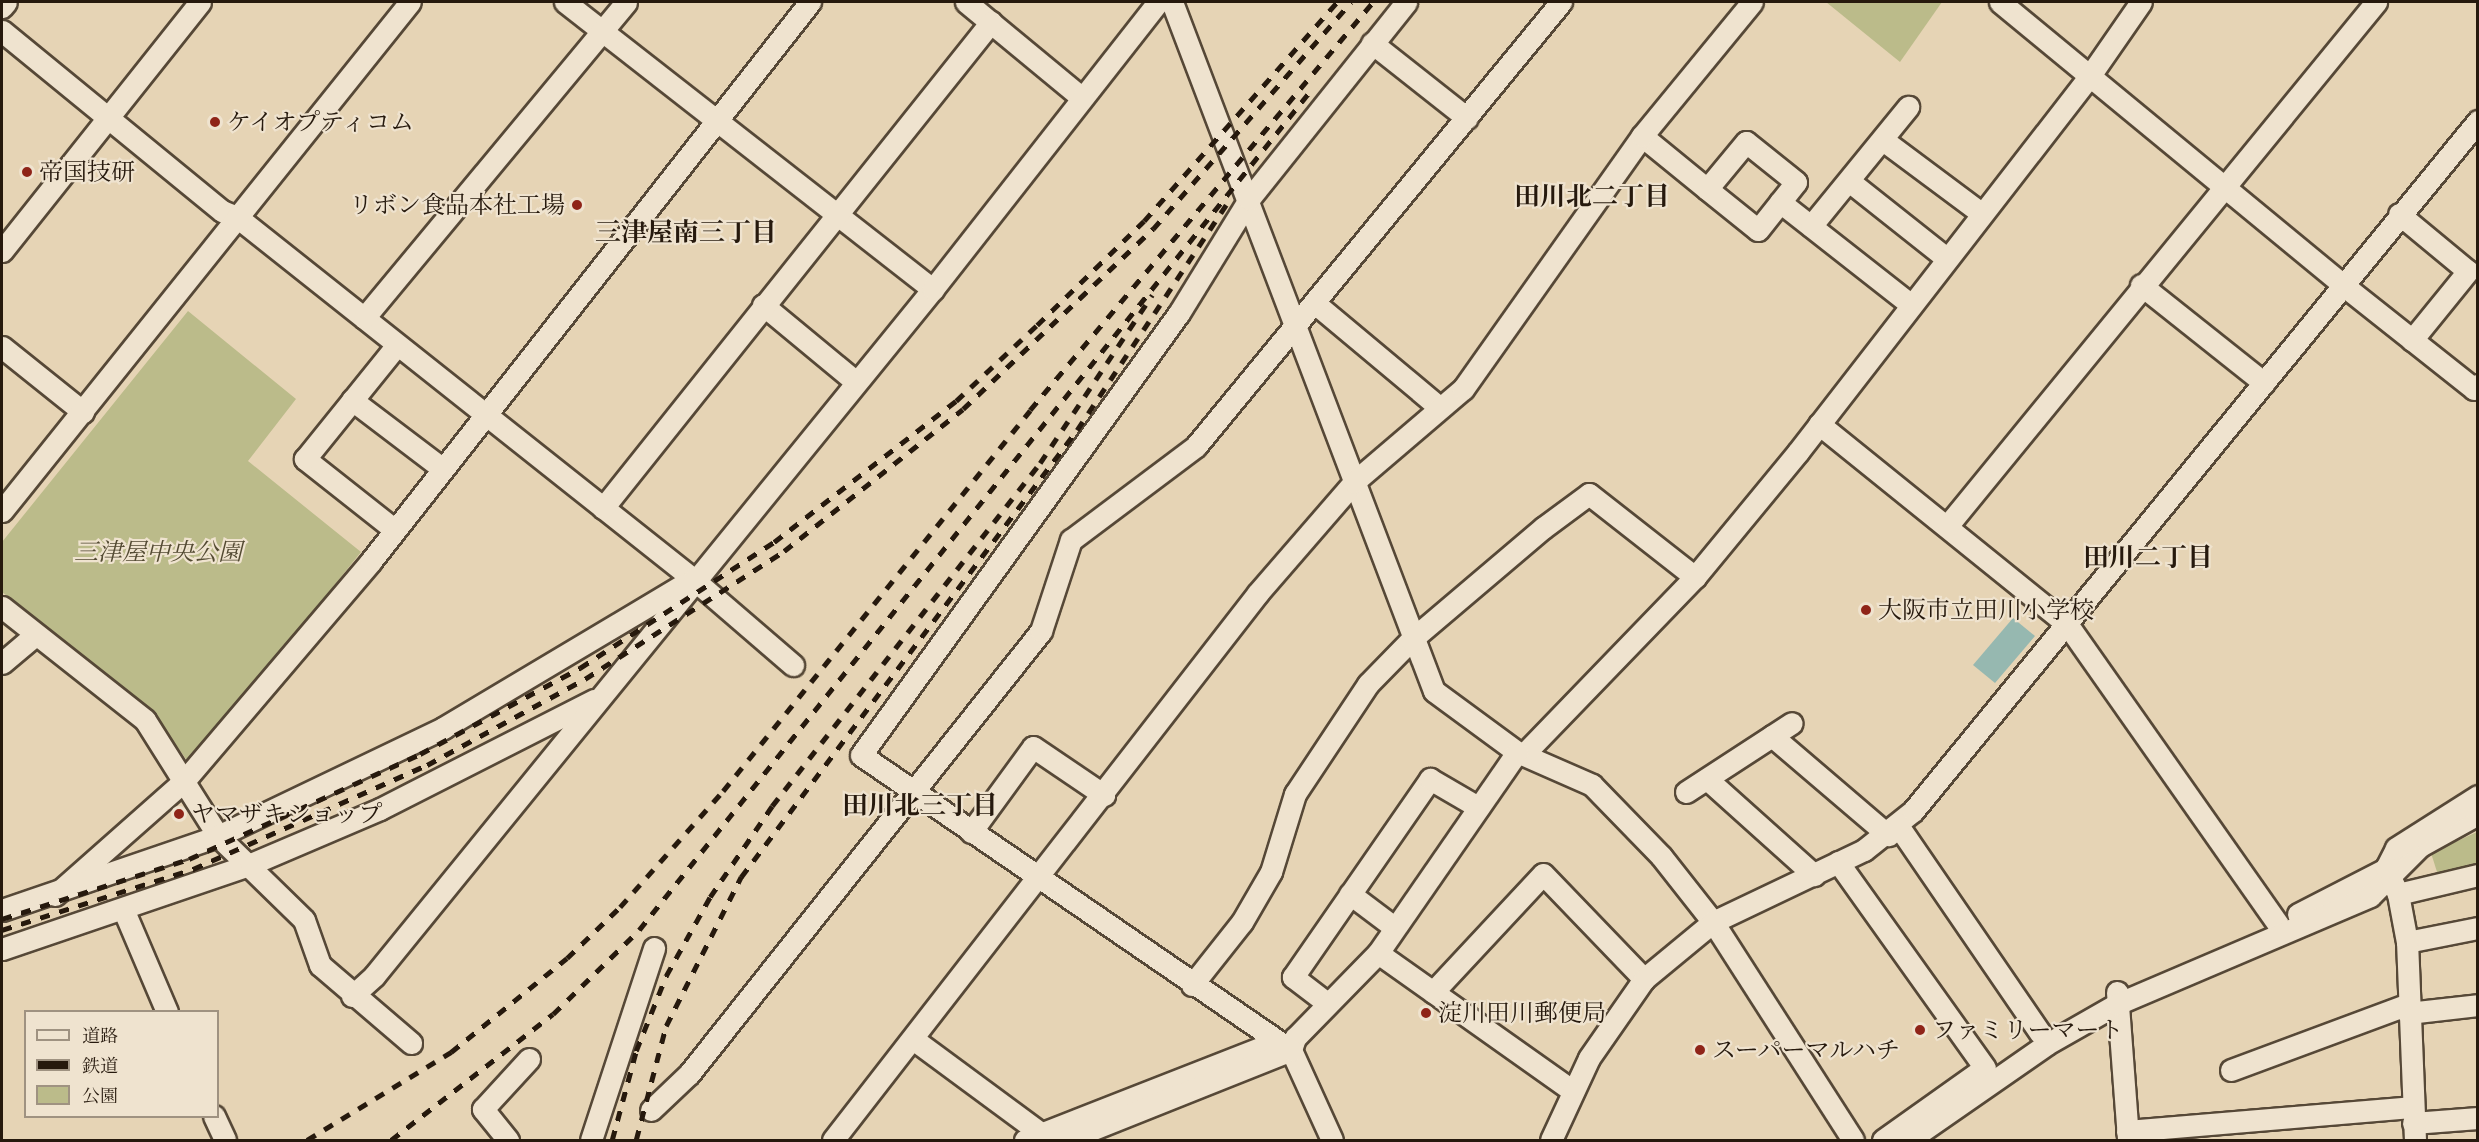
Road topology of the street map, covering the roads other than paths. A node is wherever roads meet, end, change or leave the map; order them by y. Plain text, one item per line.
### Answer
1 (6, 2) edge
2 (200, 2) edge
3 (410, 2) edge
4 (565, 2) edge
5 (626, 2) edge
6 (810, 2) edge
7 (966, 2) edge
8 (1158, 2) edge
9 (1172, 2) edge
10 (1406, 2) edge
11 (1562, 2) edge
12 (1752, 2) edge
13 (2000, 2) edge
14 (2141, 2) edge
15 (2376, 2) edge
16 (2, 6) edge
17 (991, 22) junction
18 (2, 31) edge
19 (603, 32) junction
20 (1372, 43) junction
21 (2089, 77) junction
22 (1081, 97) junction
23 (1908, 107) dead end
24 (108, 117) junction
25 (1467, 118) junction
26 (716, 122) junction
27 (2478, 122) edge
28 (1642, 136) junction
29 (1883, 140) junction
30 (1849, 181) junction
31 (2227, 185) junction
32 (1707, 189) junction
33 (1249, 199) junction
34 (1780, 202) junction
35 (836, 213) junction
36 (1981, 213) junction
37 (2399, 214) junction
38 (237, 217) junction
39 (1811, 226) junction
40 (2, 251) edge
41 (1946, 258) junction
42 (2141, 285) junction
43 (2343, 285) junction
44 (933, 289) junction
45 (1910, 303) junction
46 (763, 305) junction
47 (1317, 305) junction
48 (364, 318) junction
49 (1298, 328) junction
50 (2412, 340) junction
51 (397, 345) junction
52 (2, 346) edge
53 (856, 382) junction
54 (2264, 383) junction
55 (2478, 385) edge
56 (352, 400) junction
57 (1438, 406) junction
58 (83, 412) junction
59 (484, 416) junction
60 (1819, 424) junction
61 (443, 469) junction
62 (1354, 482) junction
63 (603, 508) junction
64 (2, 512) edge
65 (1948, 525) junction
66 (395, 530) junction
67 (1695, 577) junction
68 (693, 579) junction
69 (2, 608) edge
70 (2067, 624) junction
71 (34, 636) junction
72 (1411, 640) junction
73 (2, 663) edge
74 (793, 665) dead end
75 (602, 695) junction
76 (1792, 723) dead end
77 (1772, 736) junction
78 (1521, 753) junction
79 (1707, 779) junction
80 (184, 781) junction
81 (914, 792) junction
82 (1686, 792) dead end
83 (1104, 795) junction
84 (2478, 795) edge
85 (1478, 807) junction
86 (2478, 814) edge
87 (1893, 831) junction
88 (971, 832) junction
89 (218, 836) junction
90 (1838, 862) junction
91 (251, 864) junction
92 (1814, 875) junction
93 (2478, 875) edge
94 (1038, 880) junction
95 (2392, 880) junction
96 (1350, 894) junction
97 (55, 895) junction
98 (2, 910) edge
99 (124, 911) junction
100 (1713, 922) junction
101 (2278, 924) junction
102 (1394, 927) junction
103 (2478, 928) edge
104 (2407, 942) junction
105 (654, 948) dead end
106 (2, 949) edge
107 (1378, 953) junction
108 (1644, 979) junction
109 (1192, 985) junction
110 (1433, 992) junction
111 (352, 996) junction
112 (2117, 998) junction
113 (1327, 1003) junction
114 (2478, 1005) edge
115 (2407, 1009) junction
116 (168, 1010) edge
117 (2040, 1033) junction
118 (913, 1039) junction
119 (411, 1043) dead end
120 (1285, 1046) junction
121 (530, 1059) dead end
122 (1985, 1068) junction
123 (2231, 1070) dead end
124 (1573, 1091) junction
125 (651, 1110) dead end
126 (215, 1118) edge
127 (2478, 1118) edge
128 (2413, 1123) edge
129 (2127, 1136) edge
130 (1034, 1137) edge
131 (225, 1140) edge
132 (508, 1140) edge
133 (591, 1140) edge
134 (833, 1140) edge
135 (1066, 1140) edge
136 (1332, 1140) edge
137 (1551, 1140) edge
138 (1853, 1140) edge
139 (1883, 1140) edge
140 (1910, 1140) edge

1 - 16 street
2 - 24 street
3 - 38 street
4 - 19 street
5 - 19 street
6 - 26 street
7 - 17 street
8 - 22 street
9 - 33 street
10 - 20 street
11 - 25 street
12 - 28 street
13 - 21 street
14 - 21 street
15 - 31 street
17 - 22 street
17 - 35 street
18 - 24 street
19 - 26 street
19 - 48 street
20 - 25 street
20 - 33 street
21 - 31 street
21 - 36 street
22 - 44 street
23 - 29 street
24 - 38 street
24 - 40 street
25 - 47 street
26 - 35 street
26 - 59 street
27 - 37 street
28 - 32 street
28 - 57 street
29 - 30 street
29 - 36 street
30 - 39 street
30 - 41 street
31 - 42 street
31 - 43 street
32 - 34 street
32 - 34 street
33 - 49 street
33 - 81 street
34 - 39 street
35 - 44 street
35 - 46 street
36 - 41 street
37 - 43 street
37 - 50 street
38 - 48 street
38 - 58 street
39 - 45 street
41 - 45 street
42 - 54 street
42 - 65 street
43 - 50 street
43 - 54 street
44 - 53 street
45 - 60 street
46 - 53 street
46 - 63 street
47 - 49 street
47 - 57 street
48 - 51 street
49 - 62 street
49 - 81 street
50 - 55 street
51 - 56 street
51 - 59 street
52 - 58 street
53 - 68 street
54 - 70 street
56 - 61 street
56 - 66 street
57 - 62 street
58 - 64 street
59 - 61 street
59 - 63 street
60 - 65 street
60 - 67 street
61 - 66 street
62 - 72 street
62 - 83 street
63 - 68 street
65 - 70 street
66 - 80 street
67 - 72 street
67 - 78 street
68 - 74 street
68 - 75 street
68 - 89 street
69 - 71 street
70 - 87 street
70 - 101 street
71 - 73 street
71 - 80 street
72 - 78 street
72 - 109 street
75 - 91 street
75 - 111 street
76 - 77 street
77 - 79 street
77 - 87 street
78 - 85 street
78 - 100 street
79 - 82 street
79 - 92 street
80 - 89 street
80 - 97 street
81 - 88 street
81 - 125 street
83 - 88 street
83 - 94 street
84 - 95 street
85 - 96 street
85 - 102 street
86 - 95 street
87 - 90 street
87 - 117 street
88 - 94 street
89 - 91 street
89 - 97 street
90 - 92 street
90 - 122 street
91 - 99 street
91 - 111 street
92 - 100 street
93 - 95 street
94 - 109 street
94 - 118 street
95 - 101 street
95 - 104 street
95 - 112 street
96 - 102 street
96 - 113 street
97 - 98 street
99 - 106 street
99 - 116 street
100 - 108 street
100 - 138 street
101 - 112 street
102 - 107 street
103 - 104 street
104 - 115 street
105 - 133 street
107 - 110 street
107 - 113 street
108 - 110 street
108 - 124 street
109 - 120 street
110 - 124 street
111 - 119 street
112 - 117 street
112 - 129 street
112 - 140 street
113 - 120 street
114 - 115 street
115 - 123 street
115 - 128 street
117 - 122 street
118 - 130 street
118 - 134 street
120 - 130 street
120 - 135 street
120 - 136 street
121 - 132 street
122 - 139 street
124 - 137 street
126 - 131 street
127 - 128 street
128 - 129 street

